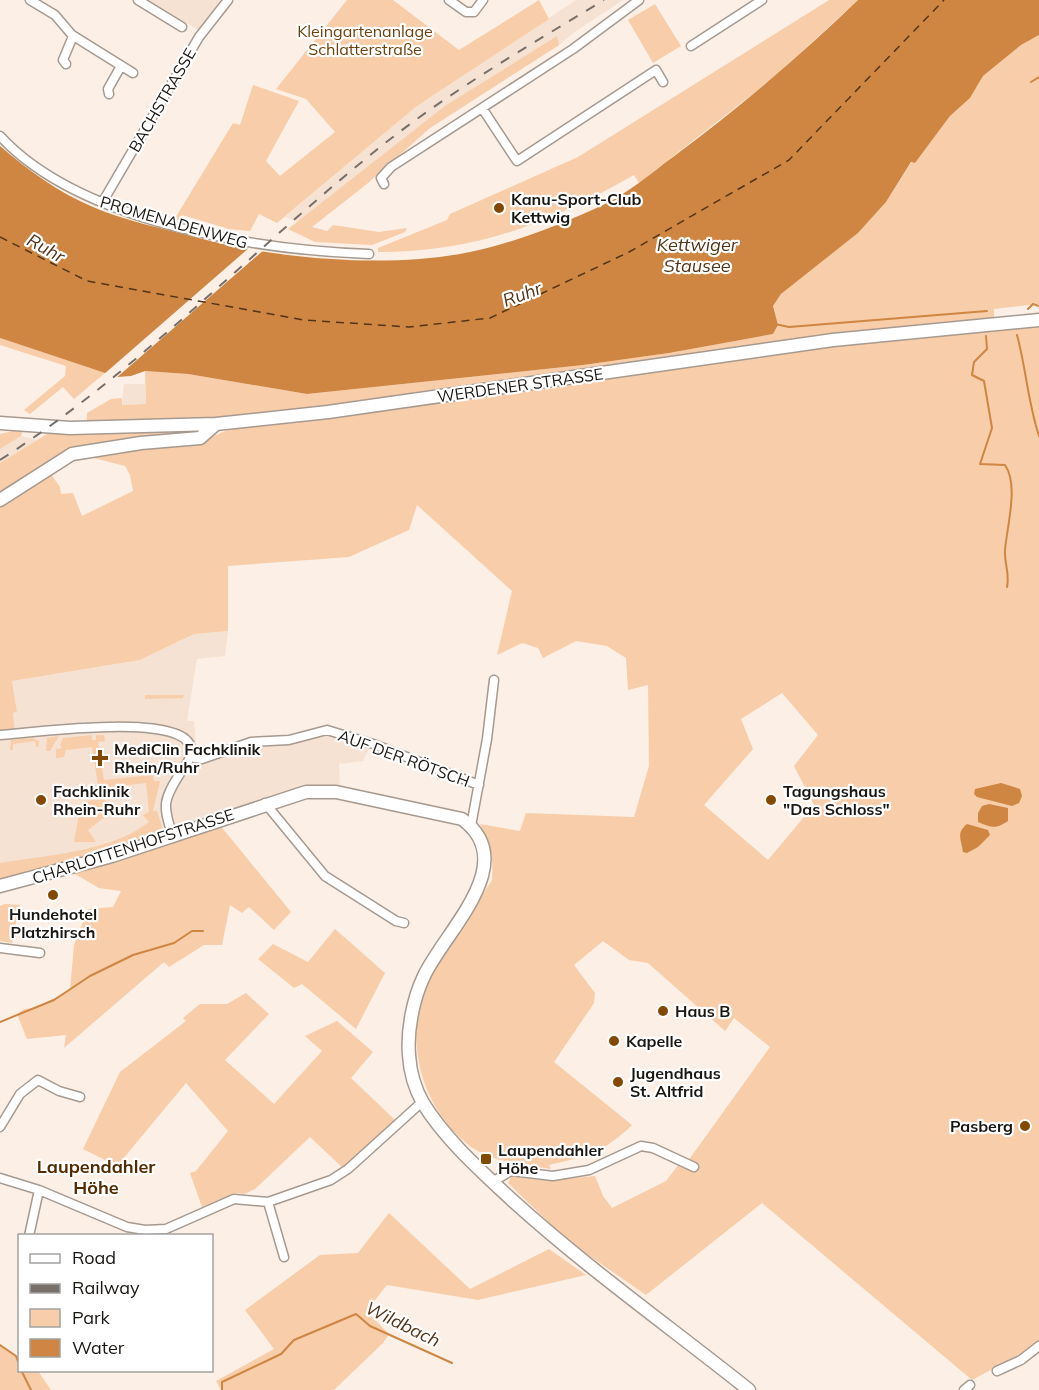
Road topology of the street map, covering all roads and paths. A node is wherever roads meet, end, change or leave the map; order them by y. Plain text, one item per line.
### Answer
1 (30, 0) edge
2 (138, 0) edge
3 (228, 0) edge
4 (449, 0) edge
5 (483, 0) edge
6 (637, 0) edge
7 (762, 0) edge
8 (182, 27) dead end
9 (73, 36) junction
10 (691, 46) dead end
11 (66, 64) dead end
12 (121, 66) junction
13 (133, 73) dead end
14 (663, 82) dead end
15 (109, 93) dead end
16 (482, 108) junction
17 (0, 136) edge
18 (384, 184) dead end
19 (102, 203) junction
20 (369, 254) dead end
21 (1039, 320) edge
22 (0, 423) edge
23 (216, 424) junction
24 (0, 500) edge
25 (494, 680) dead end
26 (0, 735) edge
27 (190, 757) junction
28 (479, 785) junction
29 (266, 803) junction
30 (471, 826) junction
31 (173, 836) junction
32 (0, 886) edge
33 (404, 923) dead end
34 (0, 948) edge
35 (40, 953) dead end
36 (80, 1097) dead end
37 (422, 1102) junction
38 (0, 1127) edge
39 (694, 1167) dead end
40 (0, 1178) edge
41 (492, 1182) junction
42 (39, 1190) junction
43 (268, 1202) junction
44 (29, 1234) edge
45 (284, 1257) dead end
46 (1039, 1346) edge
47 (997, 1371) dead end
48 (749, 1390) edge

1 - 9 street
2 - 8 street
3 - 19 street, BACHSTRASSE
4 - 5 street
6 - 16 street
7 - 10 street
9 - 11 street
9 - 12 street
12 - 13 street
12 - 15 street
14 - 16 street
16 - 18 street
17 - 19 street, PROMENADENWEG
19 - 20 street, PROMENADENWEG
21 - 23 main road, WERDENER STRASSE
22 - 23 main road, WERDENER STRASSE
23 - 24 main road
25 - 28 street, AUF DER RÖTSCH
26 - 27 street
27 - 28 street, AUF DER RÖTSCH
27 - 31 street
28 - 30 street, AUF DER RÖTSCH
29 - 30 main road, CHARLOTTENHOFSTRASSE
29 - 31 main road, CHARLOTTENHOFSTRASSE
29 - 33 street
30 - 37 main road
31 - 32 main road, CHARLOTTENHOFSTRASSE
34 - 35 street
36 - 38 street
37 - 41 main road
37 - 43 street
39 - 41 street
40 - 42 street
41 - 48 main road
42 - 43 street
42 - 44 street
43 - 45 street
46 - 47 street

